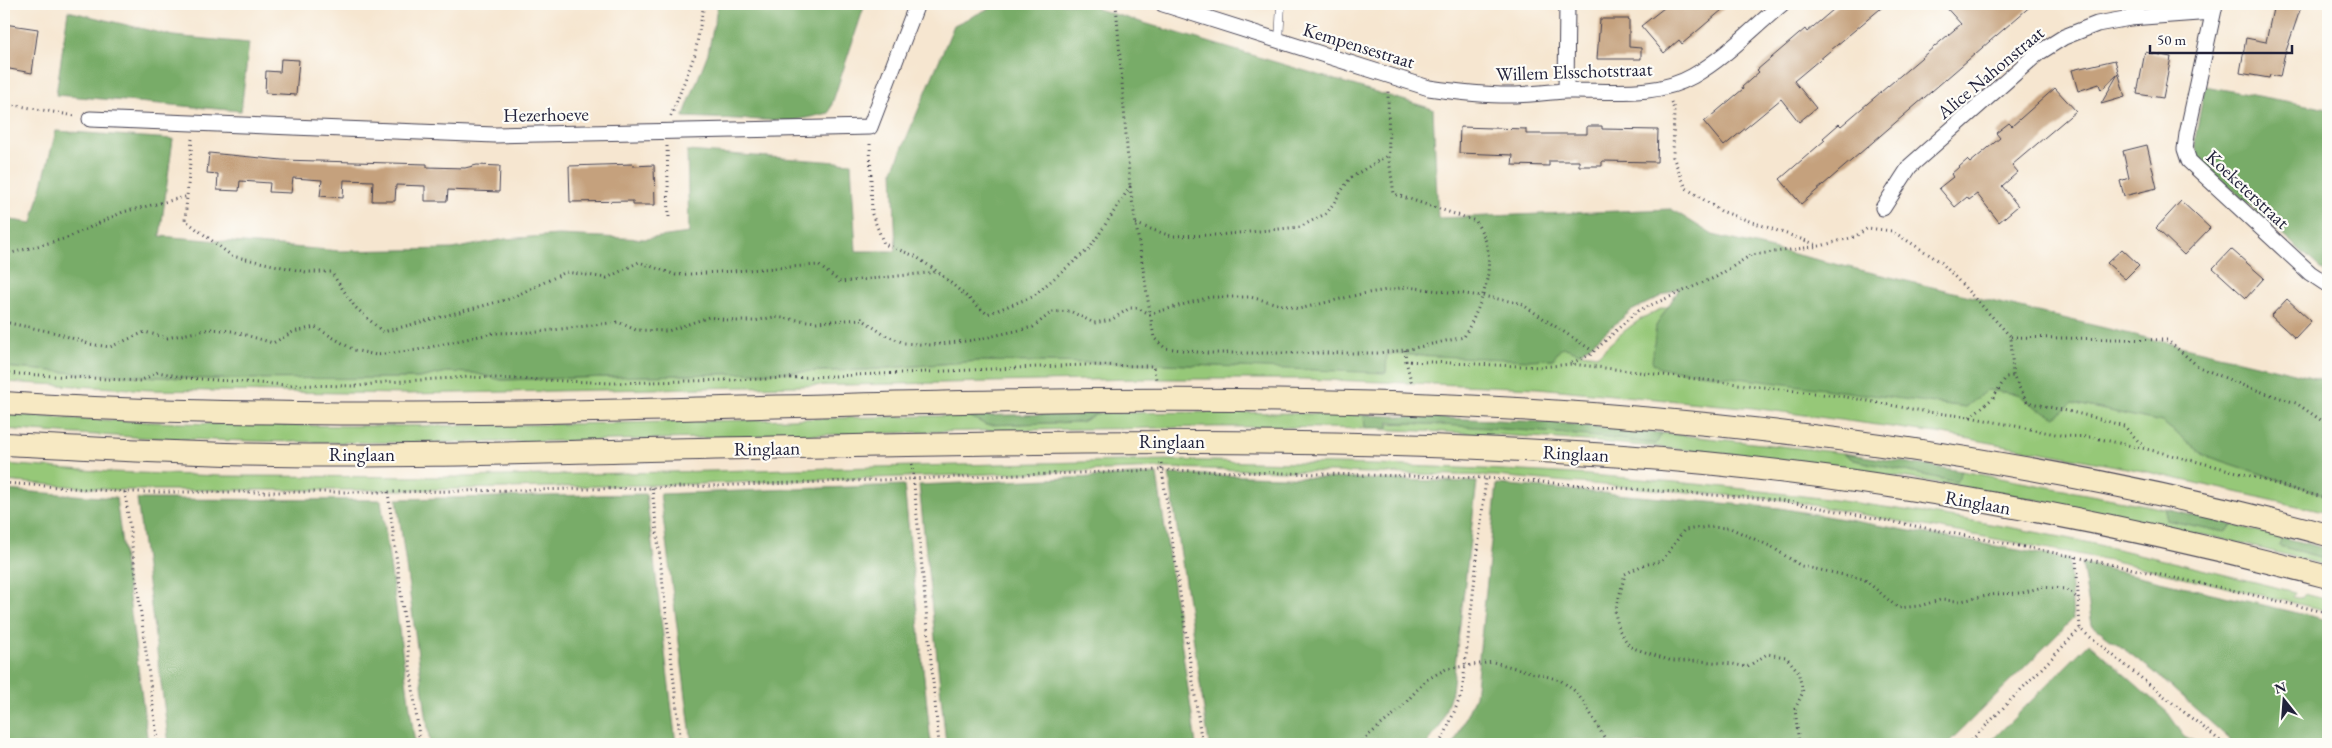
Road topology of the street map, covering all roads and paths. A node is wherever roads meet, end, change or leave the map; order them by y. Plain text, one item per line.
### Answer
1 (704, 4) edge
2 (917, 4) edge
3 (1116, 4) edge
4 (1163, 4) edge
5 (1281, 4) edge
6 (1567, 4) edge
7 (1782, 4) edge
8 (2214, 8) edge
9 (1279, 41) junction
10 (1388, 75) junction
11 (1429, 88) joint
12 (1665, 88) junction
13 (1566, 91) junction
14 (4, 103) edge
15 (90, 119) joint
16 (193, 123) junction
17 (870, 127) junction
18 (667, 132) junction
19 (1388, 155) junction
20 (1130, 187) junction
21 (189, 196) junction
22 (1883, 208) dead end
23 (669, 218) dead end
24 (1136, 224) junction
25 (1820, 246) junction
26 (4, 255) edge
27 (938, 272) junction
28 (2328, 285) edge
29 (1482, 296) junction
30 (1150, 314) junction
31 (4, 322) edge
32 (2011, 337) junction
33 (1405, 350) junction
34 (1593, 352) junction
35 (1406, 361) junction
36 (1572, 364) junction
37 (4, 373) edge
38 (2013, 376) junction
39 (1156, 384) dead end
40 (1412, 388) dead end
41 (4, 403) edge
42 (1970, 417) junction
43 (2328, 425) edge
44 (4, 444) edge
45 (2146, 449) junction
46 (1161, 458) dead end
47 (902, 462) dead end
48 (1162, 470) junction
49 (913, 478) junction
50 (1486, 478) junction
51 (4, 484) edge
52 (652, 488) junction
53 (125, 492) junction
54 (388, 492) junction
55 (2328, 498) edge
56 (2328, 535) edge
57 (2076, 558) junction
58 (2328, 578) edge
59 (2079, 599) junction
60 (2328, 613) edge
61 (2080, 629) junction
62 (1465, 665) junction
63 (158, 744) edge
64 (420, 744) edge
65 (681, 744) edge
66 (939, 744) edge
67 (1202, 744) edge
68 (1358, 744) edge
69 (1439, 744) edge
70 (1608, 744) edge
71 (1799, 744) edge
72 (1968, 744) edge
73 (2224, 744) edge

1 - 18 path
2 - 17 street
3 - 20 path
4 - 9 street, Kempensestraat
5 - 9 lane
6 - 13 street
7 - 12 street, Willem Elsschotstraat
8 - 22 street, Alice Nahonstraat
8 - 28 street, Koeketerstraat
9 - 10 street, Kempensestraat
10 - 11 street, Kempensestraat
10 - 19 path
11 - 13 street, Willem Elsschotstraat
12 - 13 street, Willem Elsschotstraat
12 - 25 path
14 - 15 path
15 - 16 street, Hezerhoeve
16 - 18 street, Hezerhoeve
16 - 21 path
17 - 18 street, Hezerhoeve
17 - 27 path
18 - 23 path
19 - 24 path
19 - 29 path
20 - 24 path
20 - 27 path
21 - 26 path
21 - 27 path
24 - 30 path
25 - 32 path
25 - 34 path
29 - 30 path
29 - 33 path
29 - 34 path
30 - 31 path
30 - 33 path
32 - 38 path
32 - 43 path
33 - 35 path
34 - 36 path
35 - 36 path
35 - 40 path
36 - 42 path
37 - 39 path
38 - 42 path
38 - 45 path
41 - 56 main road, Ringlaan
42 - 45 path
44 - 58 main road, Ringlaan
45 - 55 path
46 - 48 path
47 - 49 path
48 - 49 path
48 - 50 path
48 - 67 path
49 - 52 path
49 - 66 path
50 - 57 path
50 - 62 path
51 - 53 path
52 - 54 path
52 - 65 path
53 - 54 path
53 - 63 path
54 - 64 path
57 - 59 path
57 - 60 path
59 - 61 path
59 - 71 path
61 - 72 path
61 - 73 path
62 - 68 path
62 - 69 path
62 - 70 path

